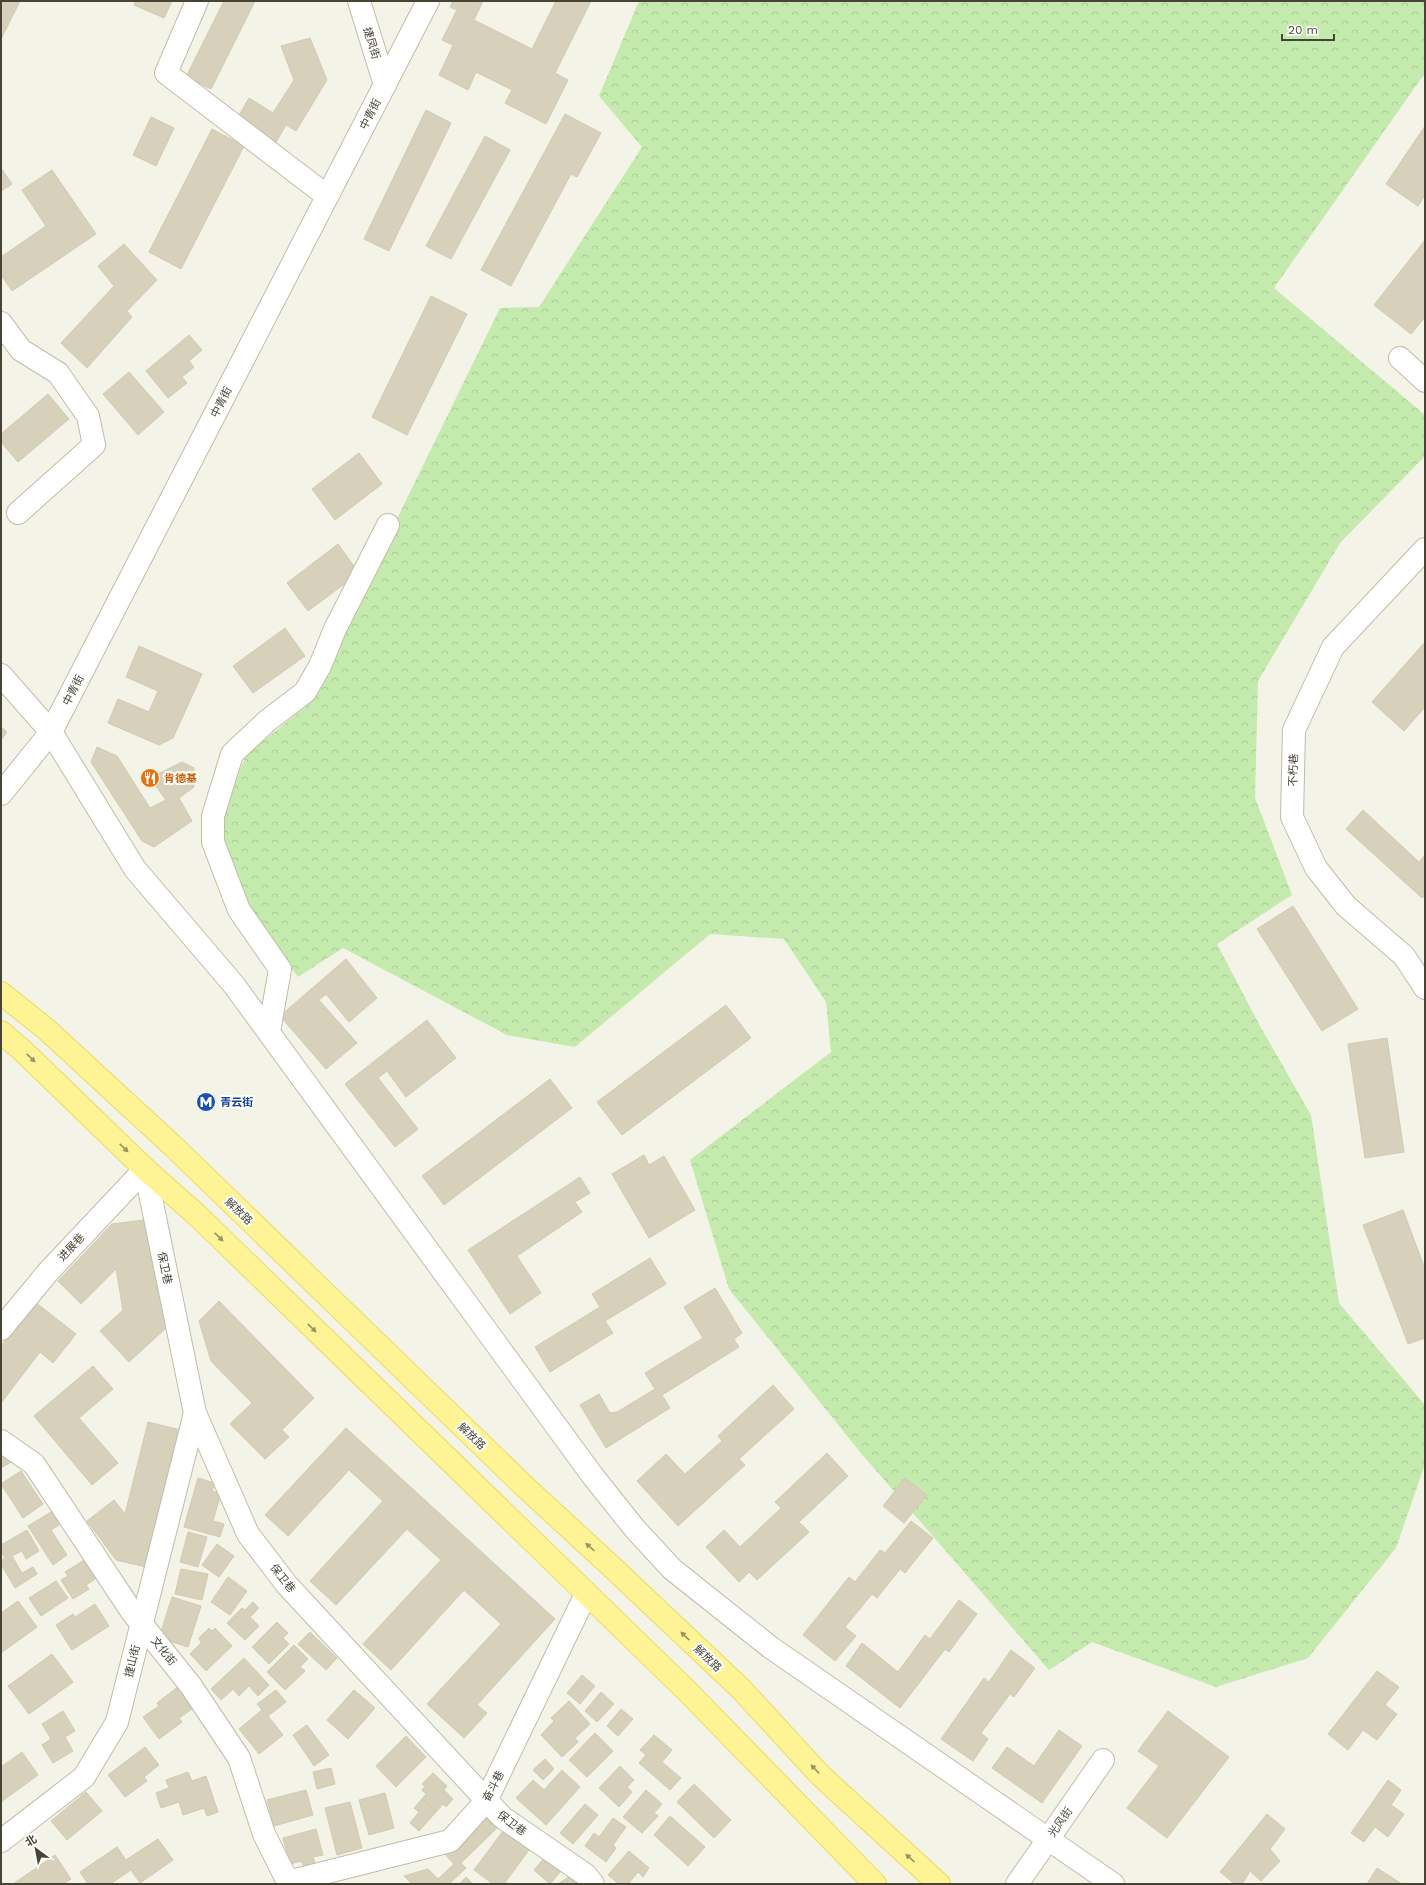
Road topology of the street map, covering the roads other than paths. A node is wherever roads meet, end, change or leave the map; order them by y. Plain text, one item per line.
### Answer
1 (197, 1) edge
2 (359, 1) edge
3 (428, 1) edge
4 (385, 84) junction
5 (327, 196) junction
6 (1, 323) edge
7 (1400, 358) dead end
8 (1425, 380) edge
9 (18, 513) dead end
10 (388, 525) dead end
11 (1425, 549) edge
12 (1, 675) edge
13 (51, 732) junction
14 (1, 794) edge
15 (1425, 988) edge
16 (1, 993) edge
17 (1, 1032) edge
18 (269, 1032) junction
19 (145, 1169) junction
20 (1, 1329) edge
21 (195, 1413) junction
22 (1, 1441) edge
23 (586, 1594) junction
24 (142, 1624) junction
25 (1103, 1760) dead end
26 (486, 1801) junction
27 (1048, 1839) junction
28 (1, 1841) edge
29 (290, 1883) edge
30 (593, 1884) edge
31 (875, 1884) edge
32 (939, 1884) edge
33 (1017, 1884) edge
34 (1113, 1884) edge

1 - 5 street
2 - 4 street, 捷凤街
3 - 4 street, 中青街
4 - 5 street, 中青街
5 - 13 street, 中青街
6 - 9 street
7 - 8 street
10 - 18 street
11 - 15 street, 不朽巷
12 - 13 street
13 - 14 street, 中青街
13 - 18 street
32 -> 16 main road, 解放路
17 -> 19 main road
18 - 27 street
19 - 20 street, 进展巷
19 - 21 street, 保卫巷
19 -> 23 main road
21 - 24 street, 捷山街
21 - 26 street, 保卫巷
22 - 24 street, 文化街
23 - 26 street, 奋斗巷
23 - 31 main road
24 - 28 street, 捷山街
24 - 29 street, 文化街
25 - 27 street, 光风街
26 - 29 street, 奋斗巷
26 - 30 street, 保卫巷
27 - 33 street, 光风街
27 - 34 street

